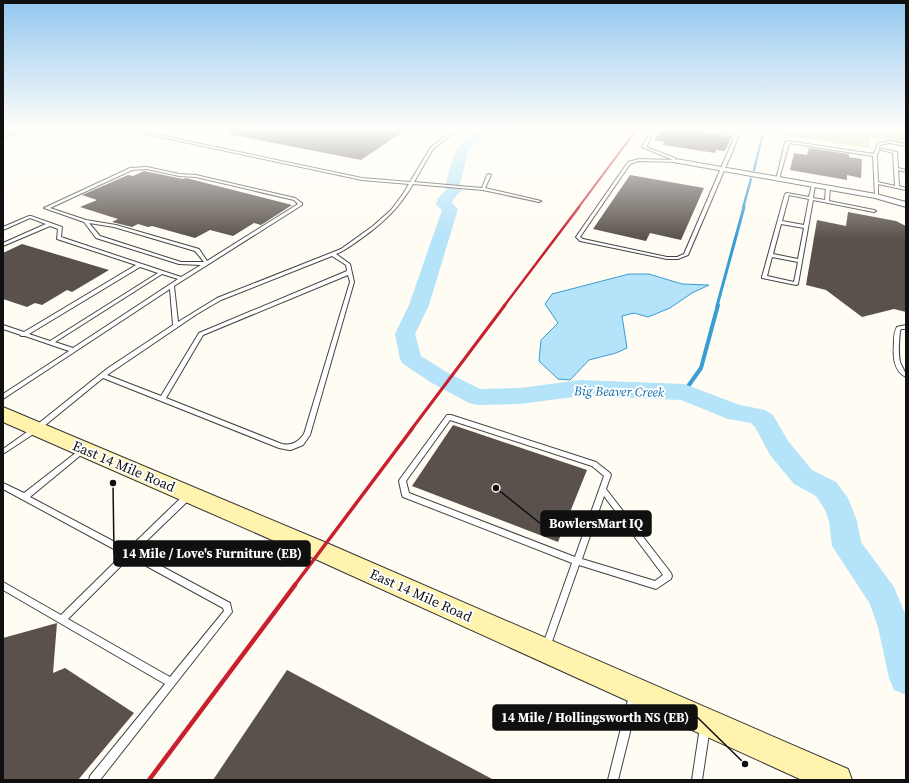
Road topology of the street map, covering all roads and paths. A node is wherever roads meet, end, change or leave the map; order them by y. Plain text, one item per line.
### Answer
1 (298, 166) edge
2 (421, 166) edge
3 (627, 166) edge
4 (704, 166) edge
5 (724, 166) edge
6 (781, 166) edge
7 (875, 166) edge
8 (896, 166) edge
9 (723, 169) junction
10 (896, 169) junction
11 (906, 171) edge
12 (490, 175) dead end
13 (777, 179) junction
14 (410, 183) junction
15 (876, 183) junction
16 (813, 185) junction
17 (897, 187) junction
18 (828, 188) junction
19 (483, 189) junction
20 (906, 189) edge
21 (876, 196) junction
22 (811, 198) junction
23 (539, 200) dead end
24 (826, 202) junction
25 (906, 205) edge
26 (874, 211) dead end
27 (85, 221) junction
28 (779, 222) junction
29 (50, 224) junction
30 (806, 227) junction
31 (3, 229) edge
32 (3, 246) edge
33 (332, 254) junction
34 (770, 255) junction
35 (800, 262) junction
36 (207, 264) junction
37 (140, 265) junction
38 (162, 272) junction
39 (350, 272) junction
40 (182, 279) junction
41 (172, 286) junction
42 (176, 325) junction
43 (3, 327) edge
44 (906, 327) edge
45 (23, 335) junction
46 (52, 342) junction
47 (73, 350) junction
48 (102, 375) junction
49 (906, 375) edge
50 (3, 397) edge
51 (162, 399) junction
52 (3, 414) edge
53 (36, 429) junction
54 (85, 449) junction
55 (3, 452) edge
56 (3, 486) edge
57 (603, 490) junction
58 (189, 495) junction
59 (24, 497) junction
60 (129, 553) junction
61 (577, 561) junction
62 (3, 586) edge
63 (62, 620) junction
64 (545, 650) junction
65 (171, 683) junction
66 (635, 690) junction
67 (705, 722) junction
68 (833, 779) edge
69 (94, 780) edge
70 (613, 780) edge
71 (697, 780) edge

1 - 14 lane
2 - 14 lane
3 - 9 lane
4 - 9 street
5 - 9 lane
6 - 13 lane
7 - 15 lane
8 - 10 lane
9 - 13 street
10 - 11 lane
10 - 17 lane
12 - 19 lane
13 - 16 street
14 - 19 lane
14 - 33 lane
15 - 17 lane
15 - 21 lane
16 - 18 street
16 - 22 lane
17 - 20 lane
18 - 21 street
18 - 24 lane
19 - 23 lane
21 - 25 street
22 - 24 lane
22 - 28 lane
22 - 30 lane
24 - 26 lane
27 - 36 lane
27 - 36 lane
27 - 36 lane
28 - 30 lane
28 - 34 lane
29 - 31 lane
29 - 32 lane
29 - 37 lane
30 - 35 lane
33 - 39 lane
33 - 42 lane
34 - 35 lane
34 - 35 lane
36 - 40 lane
37 - 38 lane
37 - 45 lane
38 - 40 lane
38 - 46 lane
39 - 51 lane
39 - 51 lane
40 - 41 lane
41 - 42 lane
41 - 47 lane
42 - 48 lane
43 - 45 lane
44 - 49 lane
45 - 46 lane
46 - 47 lane
47 - 50 lane
48 - 51 lane
48 - 53 lane
52 - 53 main road, East 14 Mile Road
53 - 54 main road, East 14 Mile Road
53 - 55 lane
54 - 58 main road, East 14 Mile Road
54 - 59 lane
56 - 59 lane
57 - 61 lane
57 - 61 lane
57 - 61 lane
58 - 60 lane
58 - 64 main road, East 14 Mile Road
59 - 60 lane
60 - 63 lane
60 - 65 lane
61 - 64 lane
62 - 63 lane
63 - 65 lane
64 - 66 main road, East 14 Mile Road
65 - 69 lane
66 - 67 main road, East 14 Mile Road
66 - 70 lane
67 - 68 main road, East 14 Mile Road
67 - 71 lane

